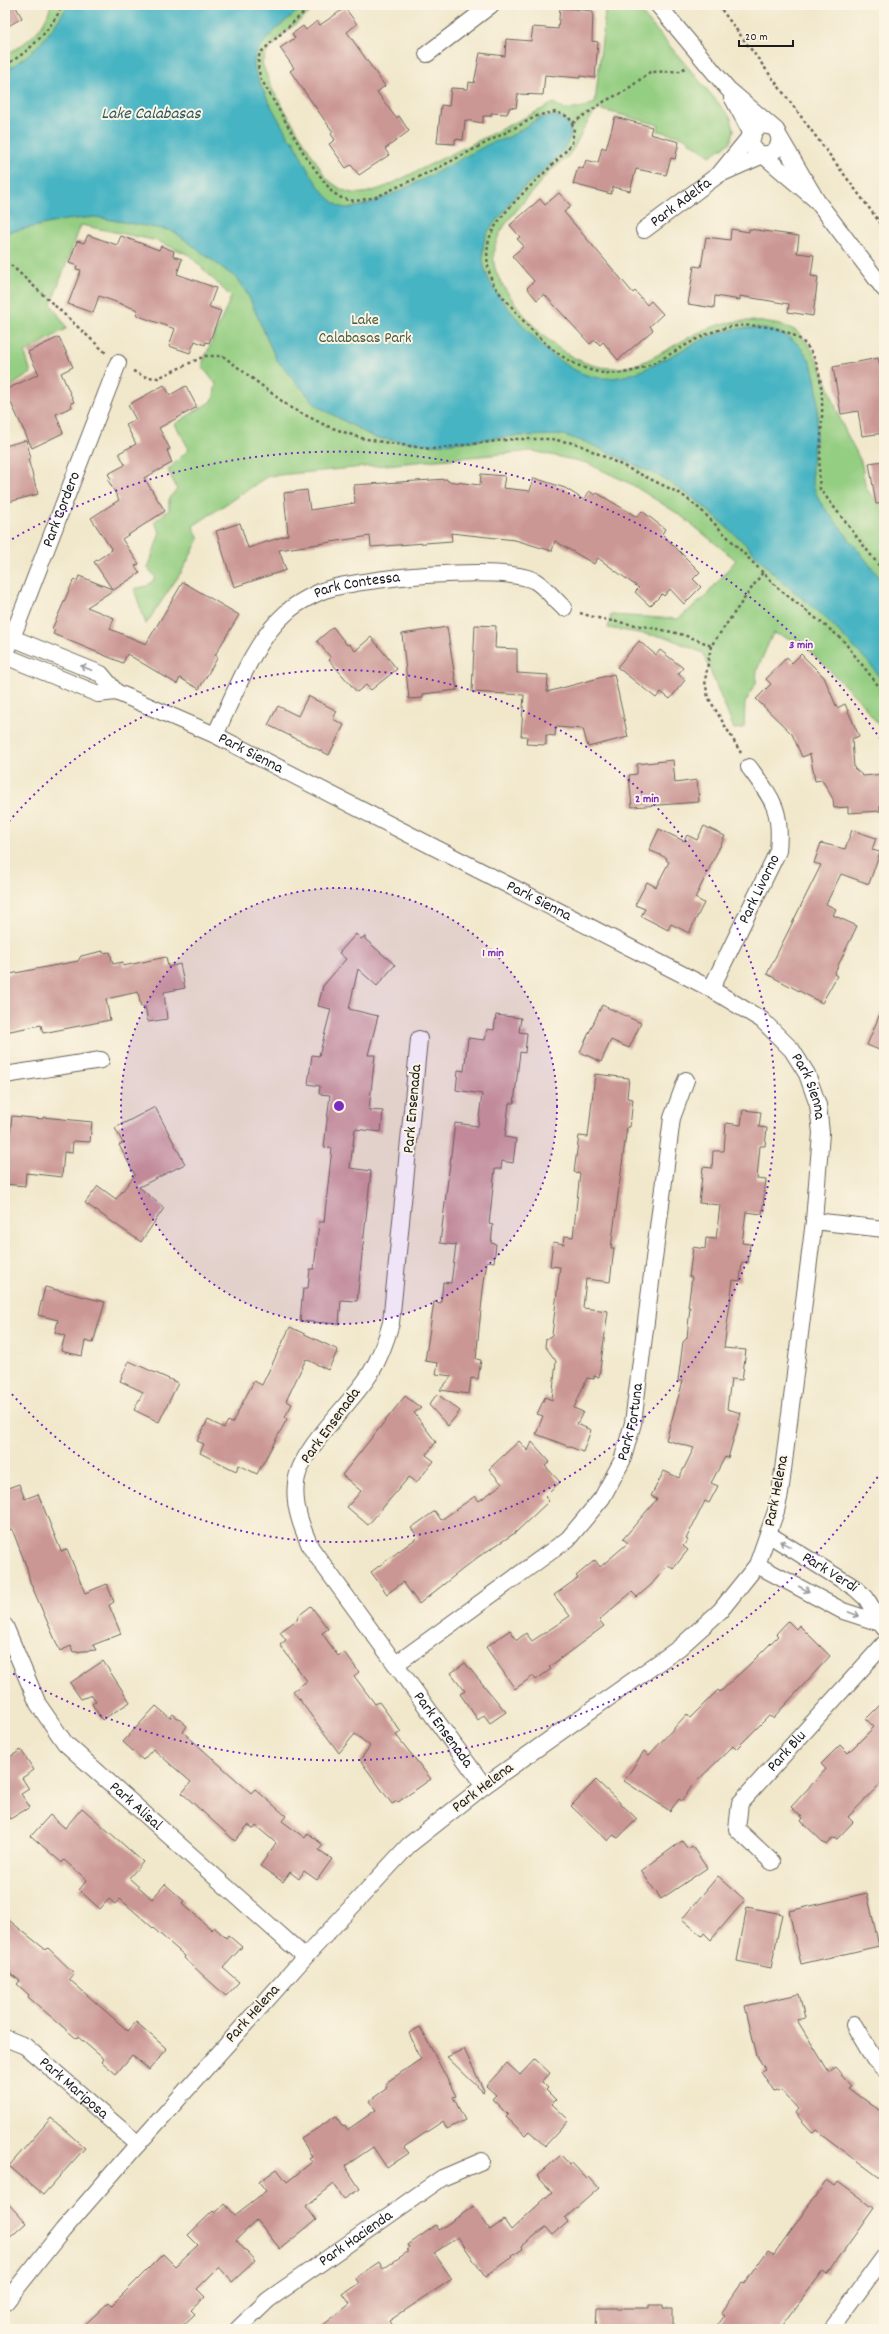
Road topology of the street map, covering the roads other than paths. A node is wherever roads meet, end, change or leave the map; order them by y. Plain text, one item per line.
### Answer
1 (491, 5) edge
2 (658, 5) edge
3 (427, 54) dead end
4 (728, 89) junction
5 (776, 132) junction
6 (752, 134) junction
7 (763, 155) junction
8 (718, 175) junction
9 (817, 201) junction
10 (644, 230) dead end
11 (884, 289) edge
12 (118, 363) road end
13 (564, 608) road end
14 (9, 636) edge
15 (5, 656) edge
16 (116, 692) junction
17 (215, 735) junction
18 (749, 767) road end
19 (711, 989) junction
20 (420, 1039) dead end
21 (101, 1060) dead end
22 (5, 1075) edge
23 (686, 1080) dead end
24 (814, 1221) junction
25 (884, 1229) edge
26 (768, 1534) junction
27 (757, 1564) junction
28 (5, 1626) edge
29 (882, 1626) edge
30 (884, 1644) edge
31 (396, 1664) junction
32 (484, 1786) junction
33 (772, 1862) dead end
34 (305, 1957) junction
35 (854, 2025) dead end
36 (5, 2038) edge
37 (884, 2069) edge
38 (138, 2144) junction
39 (482, 2161) dead end
40 (884, 2257) edge
41 (5, 2303) edge
42 (238, 2329) edge
43 (830, 2329) edge

1 - 3 street
2 - 4 street
4 - 5 street
4 - 6 street
5 - 6 street
5 - 7 street
5 - 9 street
6 - 7 street
6 - 8 street, Park Adelfa
7 - 8 street, Park Adelfa
7 - 9 street
8 - 10 street, Park Adelfa
9 - 11 street
12 - 14 street, Park Cordero
13 - 17 street, Park Contessa
14 - 15 street, Park Cordero
16 -> 14 street, Park Sienna
15 - 16 street, Park Sienna
16 - 17 street, Park Sienna
17 - 19 street, Park Sienna
18 - 19 street, Park Livorno
19 - 24 street, Park Sienna
20 - 31 street, Park Ensenada
21 - 22 street
23 - 31 street, Park Fortuna
24 - 25 street
24 - 26 street, Park Helena
26 - 27 street, Park Helena
29 -> 26 street, Park Verdi
27 -> 29 street, Park Verdi
27 - 32 street, Park Helena
28 - 34 street, Park Alisal
30 - 33 street, Park Blu
31 - 32 street, Park Ensenada
32 - 34 street, Park Helena
34 - 38 street, Park Helena
35 - 37 street
36 - 38 street, Park Mariposa
38 - 41 street, Park Helena
39 - 42 street, Park Hacienda
40 - 43 street

